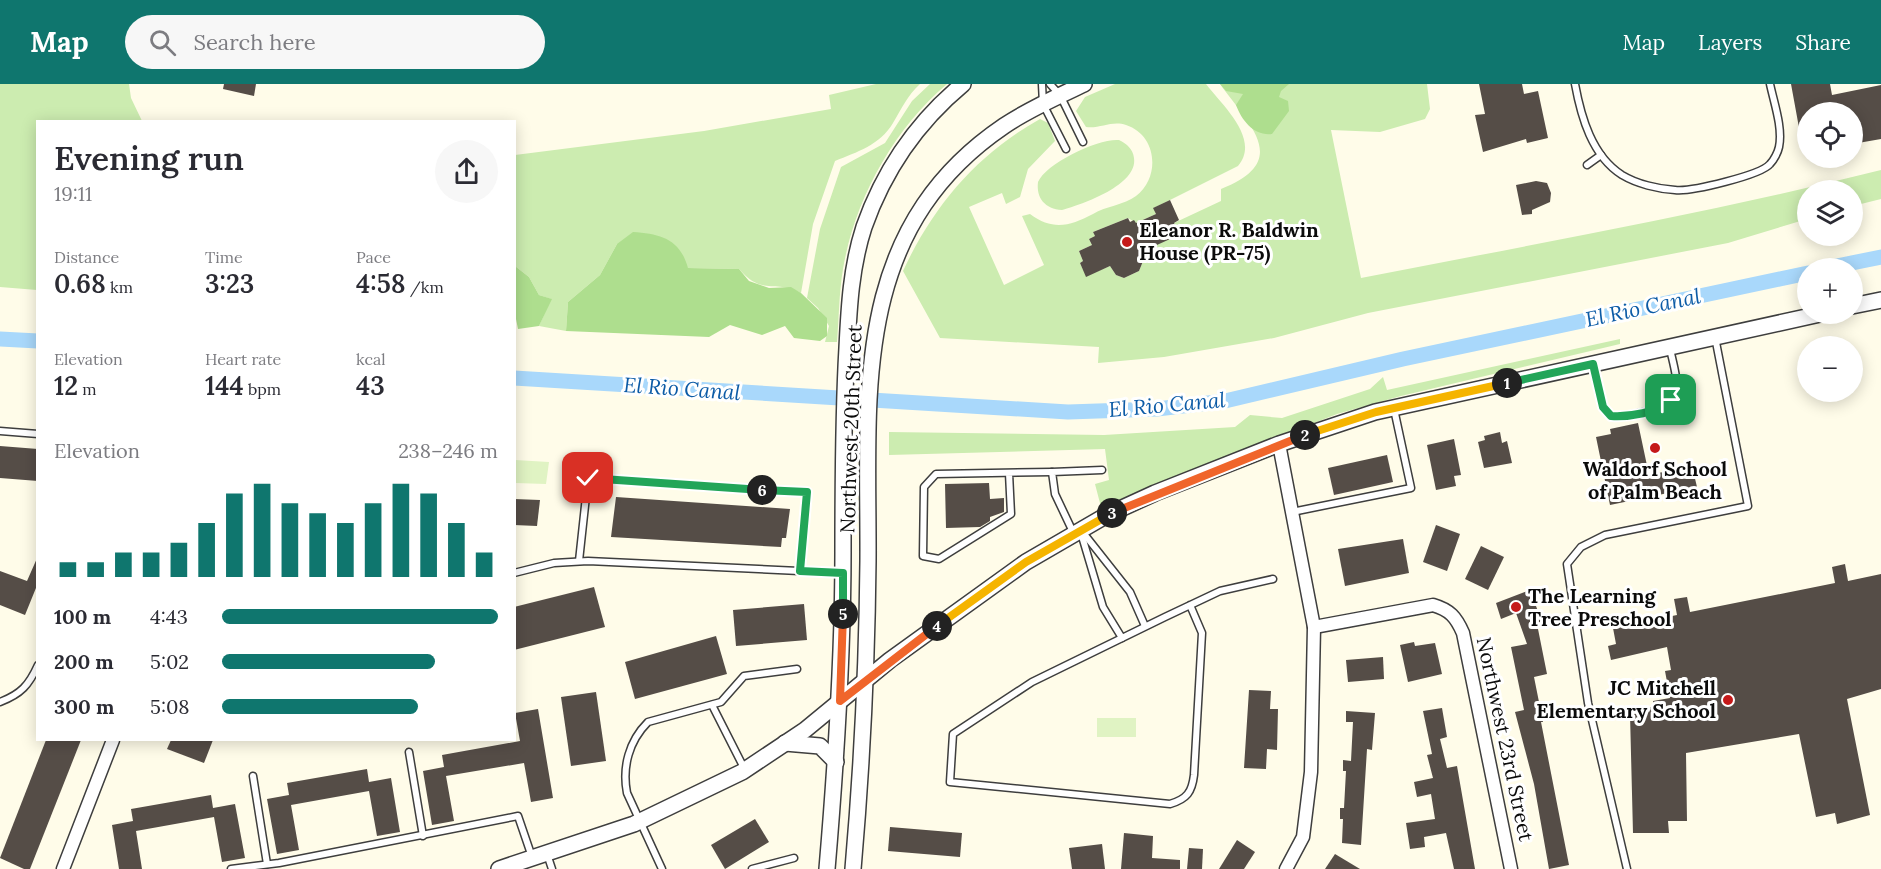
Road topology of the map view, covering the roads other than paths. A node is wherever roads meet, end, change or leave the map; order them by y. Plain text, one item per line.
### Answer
1 (963, 84) edge
2 (1042, 84) edge
3 (1084, 84) edge
4 (1575, 84) edge
5 (1770, 84) edge
6 (1055, 90) edge
7 (1043, 104) junction
8 (1083, 142) dead end
9 (1066, 149) dead end
10 (1601, 155) junction
11 (1587, 165) dead end
12 (1881, 300) edge
13 (1863, 304) edge
14 (1797, 319) edge
15 (1715, 337) junction
16 (1670, 347) junction
17 (1593, 364) junction
18 (1394, 408) junction
19 (0, 431) edge
20 (36, 434) edge
21 (1280, 444) junction
22 (843, 463) junction
23 (868, 463) junction
24 (1102, 470) dead end
25 (1052, 472) junction
26 (1009, 473) junction
27 (1292, 512) junction
28 (1077, 531) junction
29 (579, 561) junction
30 (800, 571) junction
31 (516, 572) edge
32 (843, 573) junction
33 (1273, 579) dead end
34 (1190, 605) junction
35 (1145, 626) junction
36 (1314, 627) junction
37 (1122, 638) junction
38 (36, 669) edge
39 (797, 669) dead end
40 (866, 679) junction
41 (840, 701) junction
42 (0, 702) edge
43 (712, 705) junction
44 (113, 741) edge
45 (785, 743) junction
46 (409, 752) dead end
47 (836, 762) junction
48 (745, 770) junction
49 (253, 776) dead end
50 (640, 821) junction
51 (423, 836) junction
52 (540, 856) junction
53 (794, 858) dead end
54 (267, 864) junction
55 (63, 869) edge
56 (231, 869) edge
57 (499, 869) edge
58 (552, 869) edge
59 (662, 869) edge
60 (752, 869) edge
61 (827, 869) edge
62 (853, 869) edge
63 (1286, 869) edge
64 (1511, 869) edge
65 (1627, 869) edge

1 - 22 street, Northwest 20th Street
2 - 7 lane
3 - 6 street, Northwest 20th Street
4 - 10 lane
5 - 10 lane
6 - 7 street, Northwest 20th Street
6 - 8 lane
7 - 9 lane
7 - 23 street, Northwest 20th Street
10 - 11 lane
12 - 13 street
14 - 15 street
15 - 16 street
15 - 65 lane
16 - 17 street
16 - 17 lane
17 - 18 street
18 - 21 street
18 - 27 lane
19 - 20 lane
21 - 27 street
21 - 28 street
22 - 23 street
22 - 32 street, Northwest 20th Street
23 - 40 street, Northwest 20th Street
24 - 25 lane
25 - 26 lane
25 - 28 lane
26 - 26 lane
27 - 36 street
28 - 35 lane
28 - 37 lane
28 - 40 street
29 - 30 lane
29 - 30 lane
29 - 31 lane
30 - 32 lane
32 - 41 street, Northwest 20th Street
33 - 34 lane
34 - 35 lane
34 - 37 lane
35 - 37 lane
36 - 63 street
36 - 64 street, Northwest 23rd Street
38 - 42 lane
39 - 43 lane
40 - 41 street
40 - 62 street, Northwest 20th Street
41 - 45 street
41 - 47 street, Northwest 20th Street
43 - 48 lane
43 - 50 lane
44 - 55 street
45 - 47 street
45 - 48 street
46 - 51 lane
47 - 61 street, Northwest 20th Street
48 - 50 street
49 - 54 lane
50 - 52 street
50 - 59 lane
51 - 52 lane
51 - 54 lane
52 - 57 street
52 - 58 lane
53 - 60 lane
54 - 56 lane

